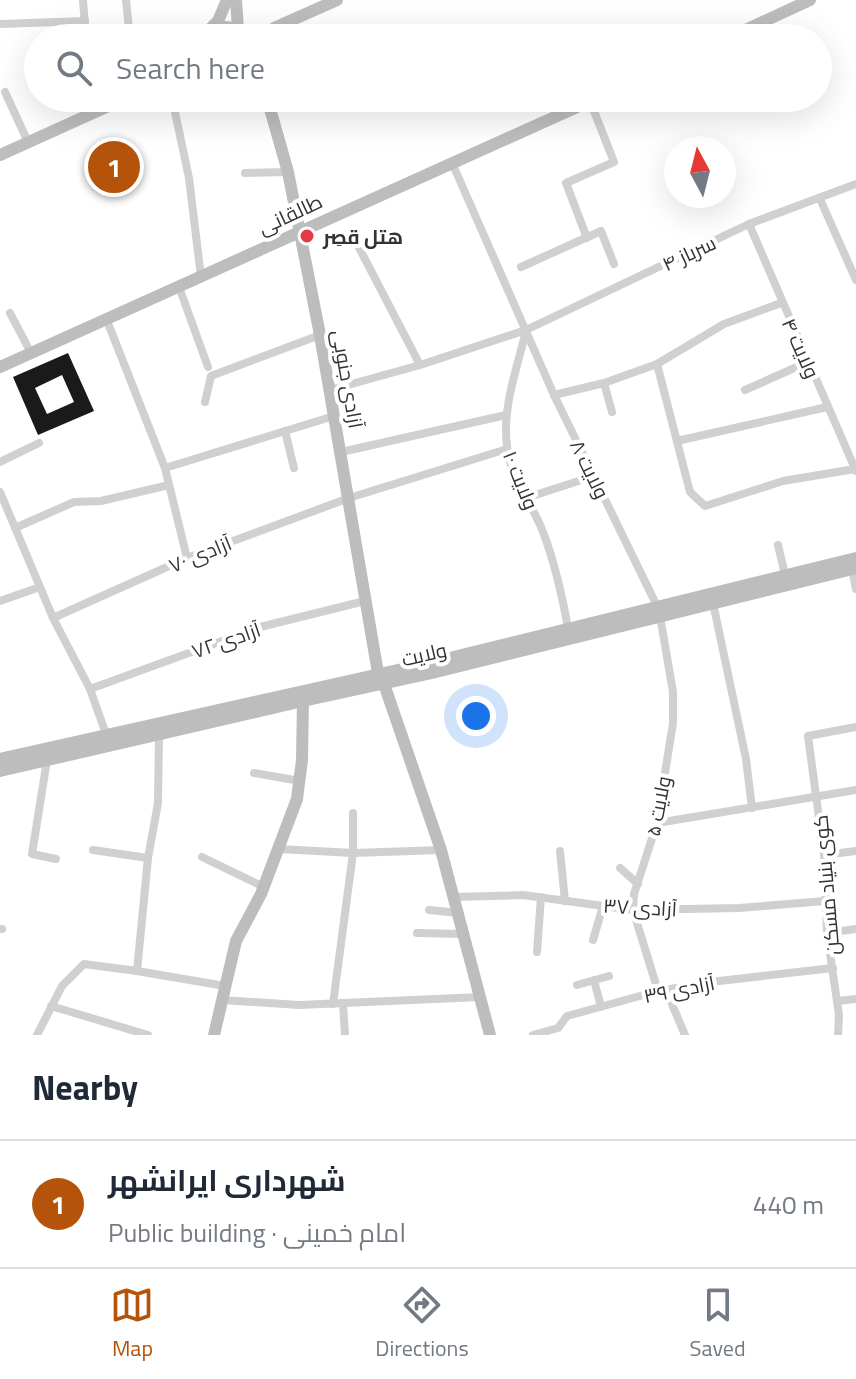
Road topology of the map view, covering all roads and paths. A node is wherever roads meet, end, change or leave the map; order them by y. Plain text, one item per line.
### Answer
1 (83, 0) edge
2 (126, 0) edge
3 (227, 0) edge
4 (236, 0) edge
5 (337, 0) edge
6 (810, 0) edge
7 (85, 21) junction
8 (0, 24) edge
9 (85, 24) edge
10 (129, 24) edge
11 (215, 24) edge
12 (240, 24) edge
13 (283, 24) edge
14 (758, 24) edge
15 (5, 92) dead end
16 (80, 112) edge
17 (175, 112) edge
18 (568, 112) edge
19 (598, 112) edge
20 (272, 113) edge
21 (28, 142) junction
22 (0, 155) edge
23 (453, 165) junction
24 (288, 172) junction
25 (245, 173) dead end
26 (856, 184) edge
27 (820, 199) junction
28 (749, 224) junction
29 (299, 233) junction
30 (354, 238) dead end
31 (587, 238) junction
32 (614, 264) dead end
33 (521, 267) dead end
34 (201, 277) junction
35 (856, 280) edge
36 (179, 287) junction
37 (781, 303) junction
38 (10, 313) dead end
39 (106, 318) junction
40 (526, 330) junction
41 (320, 335) junction
42 (31, 353) junction
43 (808, 362) junction
44 (657, 364) junction
45 (420, 365) junction
46 (0, 367) edge
47 (208, 367) dead end
48 (604, 383) junction
49 (330, 390) junction
50 (745, 390) dead end
51 (554, 395) junction
52 (205, 402) dead end
53 (827, 407) junction
54 (612, 412) dead end
55 (506, 415) junction
56 (334, 416) junction
57 (285, 431) junction
58 (677, 441) junction
59 (39, 443) dead end
60 (507, 449) junction
61 (341, 452) junction
62 (0, 462) edge
63 (165, 468) junction
64 (294, 468) dead end
65 (856, 470) edge
66 (594, 476) junction
67 (169, 485) junction
68 (0, 492) edge
69 (349, 498) junction
70 (526, 498) junction
71 (3, 508) edge
72 (15, 528) junction
73 (778, 545) dead end
74 (187, 558) junction
75 (855, 565) edge
76 (785, 575) junction
77 (40, 587) junction
78 (856, 589) edge
79 (0, 601) edge
80 (365, 601) junction
81 (713, 603) junction
82 (658, 611) junction
83 (53, 618) junction
84 (568, 628) junction
85 (381, 679) junction
86 (90, 689) junction
87 (303, 701) junction
88 (856, 727) edge
89 (106, 734) junction
90 (159, 734) junction
91 (0, 759) edge
92 (47, 760) junction
93 (0, 771) edge
94 (254, 773) dead end
95 (300, 781) junction
96 (856, 790) edge
97 (817, 795) junction
98 (752, 808) junction
99 (353, 813) dead end
100 (657, 823) junction
101 (279, 849) junction
102 (93, 850) dead end
103 (441, 850) junction
104 (560, 851) dead end
105 (856, 851) edge
106 (353, 853) junction
107 (824, 855) junction
108 (202, 857) dead end
109 (148, 858) junction
110 (56, 859) dead end
111 (620, 868) dead end
112 (638, 884) junction
113 (264, 887) junction
114 (455, 897) junction
115 (541, 897) junction
116 (565, 901) junction
117 (825, 901) junction
118 (603, 906) junction
119 (429, 910) dead end
120 (633, 910) junction
121 (459, 913) junction
122 (856, 929) edge
123 (417, 933) dead end
124 (827, 933) junction
125 (464, 934) junction
126 (593, 940) dead end
127 (537, 952) dead end
128 (833, 968) junction
129 (137, 971) junction
130 (609, 976) dead end
131 (594, 980) junction
132 (577, 985) dead end
133 (225, 986) junction
134 (662, 990) junction
135 (480, 997) junction
136 (856, 999) edge
137 (222, 1000) junction
138 (837, 1001) junction
139 (343, 1003) junction
140 (333, 1004) junction
141 (51, 1006) junction
142 (601, 1007) junction
143 (120, 1032) edge
144 (37, 1035) edge
145 (148, 1035) edge
146 (214, 1035) edge
147 (345, 1035) edge
148 (490, 1035) edge
149 (533, 1035) edge
150 (685, 1035) edge
151 (838, 1035) edge

1 - 7 street
2 - 10 street
3 - 11 main road
4 - 12 main road
5 - 13 main road
6 - 14 main road
7 - 8 street
7 - 9 street
15 - 21 street
16 - 21 main road
17 - 34 street
18 - 23 main road, طالقانی
19 - 31 street
20 - 24 main road, آزادی جنوبی
21 - 22 main road
23 - 29 main road, طالقانی
23 - 40 street, ولایت ۸
24 - 25 street
24 - 29 main road, آزادی جنوبی
26 - 27 street, سرباز ۴
27 - 28 street, سرباز ۴
27 - 35 street
28 - 37 street, ولایت ۴
28 - 40 street, سرباز ۴
29 - 34 main road, طالقانی
29 - 41 main road, آزادی جنوبی
30 - 45 street
31 - 32 street
31 - 33 street
34 - 36 main road, طالقانی
36 - 39 main road, طالقانی
36 - 47 street
37 - 43 street, ولایت ۴
37 - 44 street
38 - 42 street
39 - 42 main road, طالقانی
39 - 63 street
40 - 45 street, سرباز ۴
40 - 51 street, ولایت ۸
40 - 55 street, ولایت ۱۰
41 - 49 main road, آزادی جنوبی
41 - 52 street
42 - 46 main road, طالقانی
43 - 50 street
43 - 53 street, ولایت ۴
44 - 48 street
44 - 58 street
45 - 49 street, سرباز ۴
48 - 51 street
48 - 54 street
49 - 56 main road, آزادی جنوبی
51 - 66 street, ولایت ۸
53 - 58 street
53 - 65 street, ولایت ۴
55 - 60 street, ولایت ۱۰
55 - 61 street
56 - 57 street
56 - 61 main road, آزادی جنوبی
57 - 63 street
57 - 64 street
58 - 65 street
59 - 62 street
60 - 69 street, آزادی ۷۰
60 - 70 street, ولایت ۱۰
61 - 69 main road, آزادی جنوبی
63 - 67 street
66 - 70 street
66 - 82 street, ولایت ۸
67 - 72 street
67 - 74 street
68 - 71 street
69 - 74 street, آزادی ۷۰
69 - 80 main road, آزادی جنوبی
70 - 84 street, ولایت ۱۰
71 - 72 street
72 - 77 street
73 - 76 street
74 - 83 street, آزادی ۷۰
75 - 76 main road, ولایت
75 - 78 street
75 - 81 main road, ولایت
76 - 82 main road, ولایت
77 - 79 street
77 - 83 street
80 - 85 main road, آزادی جنوبی
80 - 86 street, آزادی ۷۲
81 - 82 main road, ولایت
81 - 98 street
82 - 84 main road, ولایت
82 - 85 main road, ولایت
82 - 100 street, ولایت ۵
83 - 86 street
84 - 85 main road, ولایت
85 - 87 main road, ولایت
85 - 89 main road, ولایت
85 - 103 main road, آزادی جنوبی
86 - 89 street
87 - 90 main road, ولایت
87 - 95 main road
88 - 97 street, کوی بنیاد مسکن
89 - 91 main road, ولایت
90 - 92 main road, ولایت
90 - 109 street
92 - 93 main road, ولایت
92 - 110 street
94 - 95 street
95 - 101 main road
96 - 97 street
97 - 98 street
97 - 107 street, کوی بنیاد مسکن
98 - 100 street
99 - 106 street
100 - 112 street, ولایت ۵
101 - 106 street
101 - 113 main road
102 - 109 street
103 - 106 street
103 - 114 main road, آزادی جنوبی
104 - 116 street
105 - 107 street
106 - 140 street
107 - 117 street, کوی بنیاد مسکن
108 - 113 street
109 - 129 street
111 - 112 street
112 - 120 street, ولایت ۵
113 - 133 main road
114 - 115 street, آزادی ۳۷
114 - 121 main road, آزادی جنوبی
115 - 116 street, آزادی ۳۷
115 - 127 street
116 - 118 street, آزادی ۳۷
117 - 120 street, آزادی ۳۷
117 - 124 street, کوی بنیاد مسکن
118 - 120 street, آزادی ۳۷
118 - 126 street
119 - 121 street
120 - 134 street, ولایت ۵
121 - 125 main road, آزادی جنوبی
122 - 124 street
123 - 125 street
124 - 128 street, کوی بنیاد مسکن
125 - 135 main road, آزادی جنوبی
128 - 134 street, آزادی ۳۹
128 - 138 street, کوی بنیاد مسکن
129 - 133 street
129 - 141 street
130 - 131 street
131 - 132 street
131 - 142 street
133 - 137 main road
134 - 142 street, آزادی ۳۹
134 - 150 street, ولایت ۵
135 - 139 street
135 - 148 main road, آزادی جنوبی
136 - 138 street
137 - 140 street
137 - 146 main road
138 - 151 street, کوی بنیاد مسکن
139 - 140 street
139 - 147 street
141 - 143 street
141 - 144 street
142 - 149 street, آزادی ۳۹
143 - 145 street

